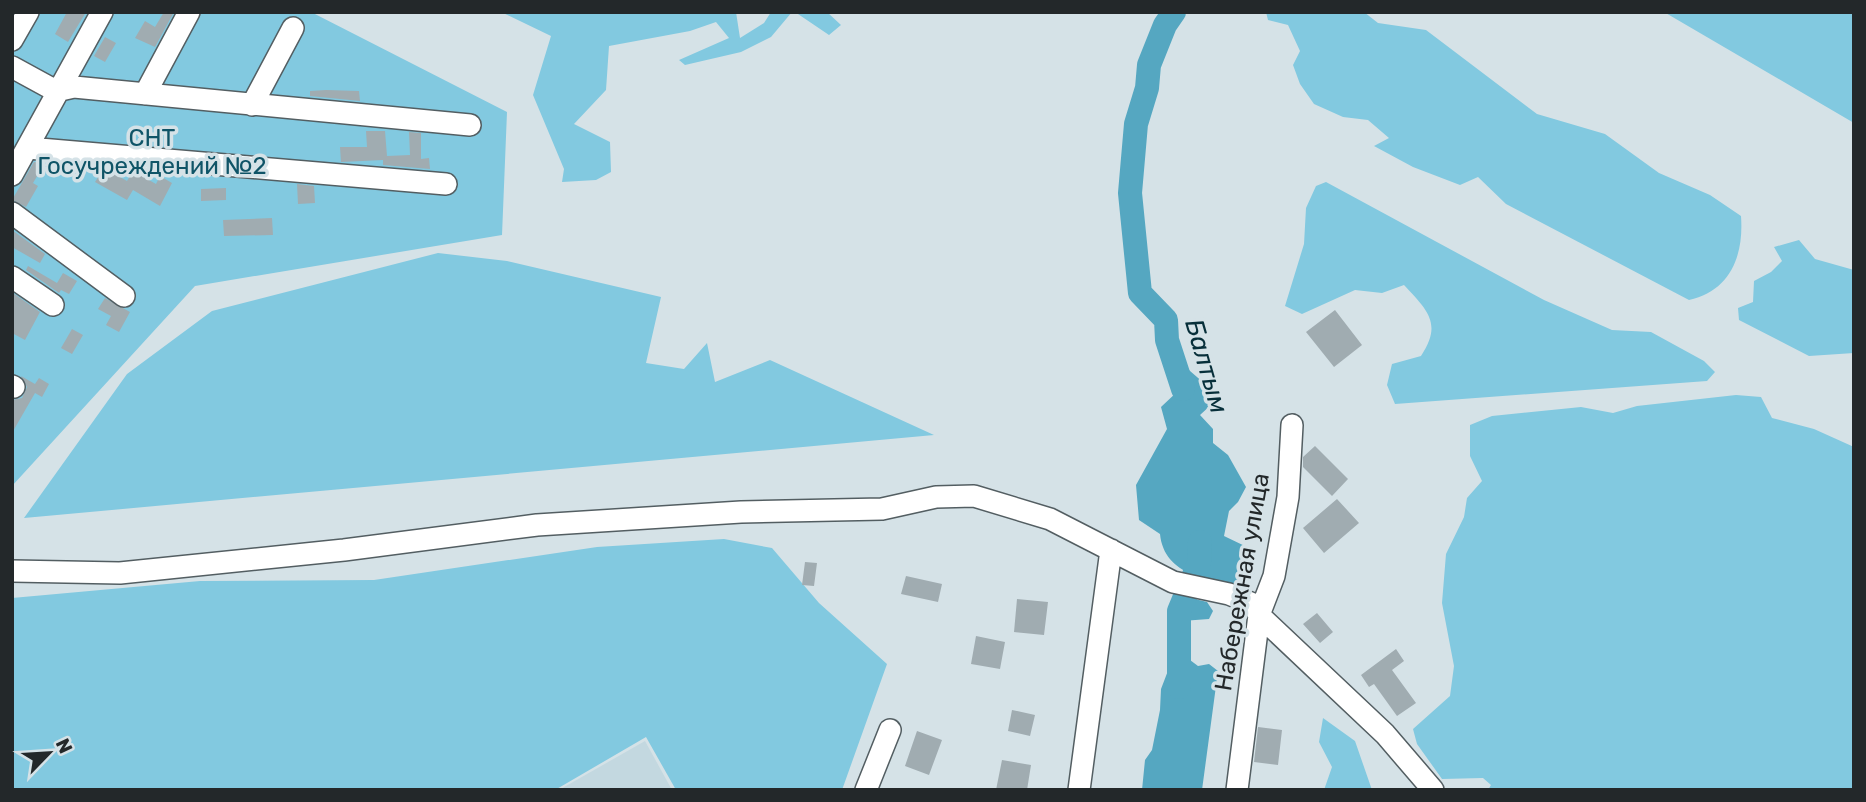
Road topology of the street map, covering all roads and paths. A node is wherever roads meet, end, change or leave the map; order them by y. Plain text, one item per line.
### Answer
1 (28, 12) edge
2 (102, 12) edge
3 (189, 12) edge
4 (293, 28) dead end
5 (12, 40) edge
6 (12, 67) edge
7 (57, 91) junction
8 (145, 94) junction
9 (252, 105) junction
10 (470, 125) dead end
11 (28, 148) junction
12 (12, 175) edge
13 (446, 184) dead end
14 (12, 213) edge
15 (12, 277) edge
16 (124, 296) dead end
17 (53, 306) dead end
18 (1292, 425) dead end
19 (1111, 550) junction
20 (12, 571) edge
21 (1259, 615) junction
22 (890, 730) dead end
23 (866, 790) edge
24 (1079, 790) edge
25 (1237, 790) edge
26 (1433, 790) edge

1 - 5 street
2 - 7 street
3 - 8 street
4 - 9 street
6 - 7 street
7 - 8 street
7 - 11 street
8 - 9 street
9 - 10 street
11 - 12 street
11 - 13 street
14 - 16 street
15 - 17 street
18 - 21 street, Набережная улица
19 - 20 street
19 - 21 street
19 - 24 street
21 - 25 street, Набережная улица
21 - 26 street
22 - 23 street

